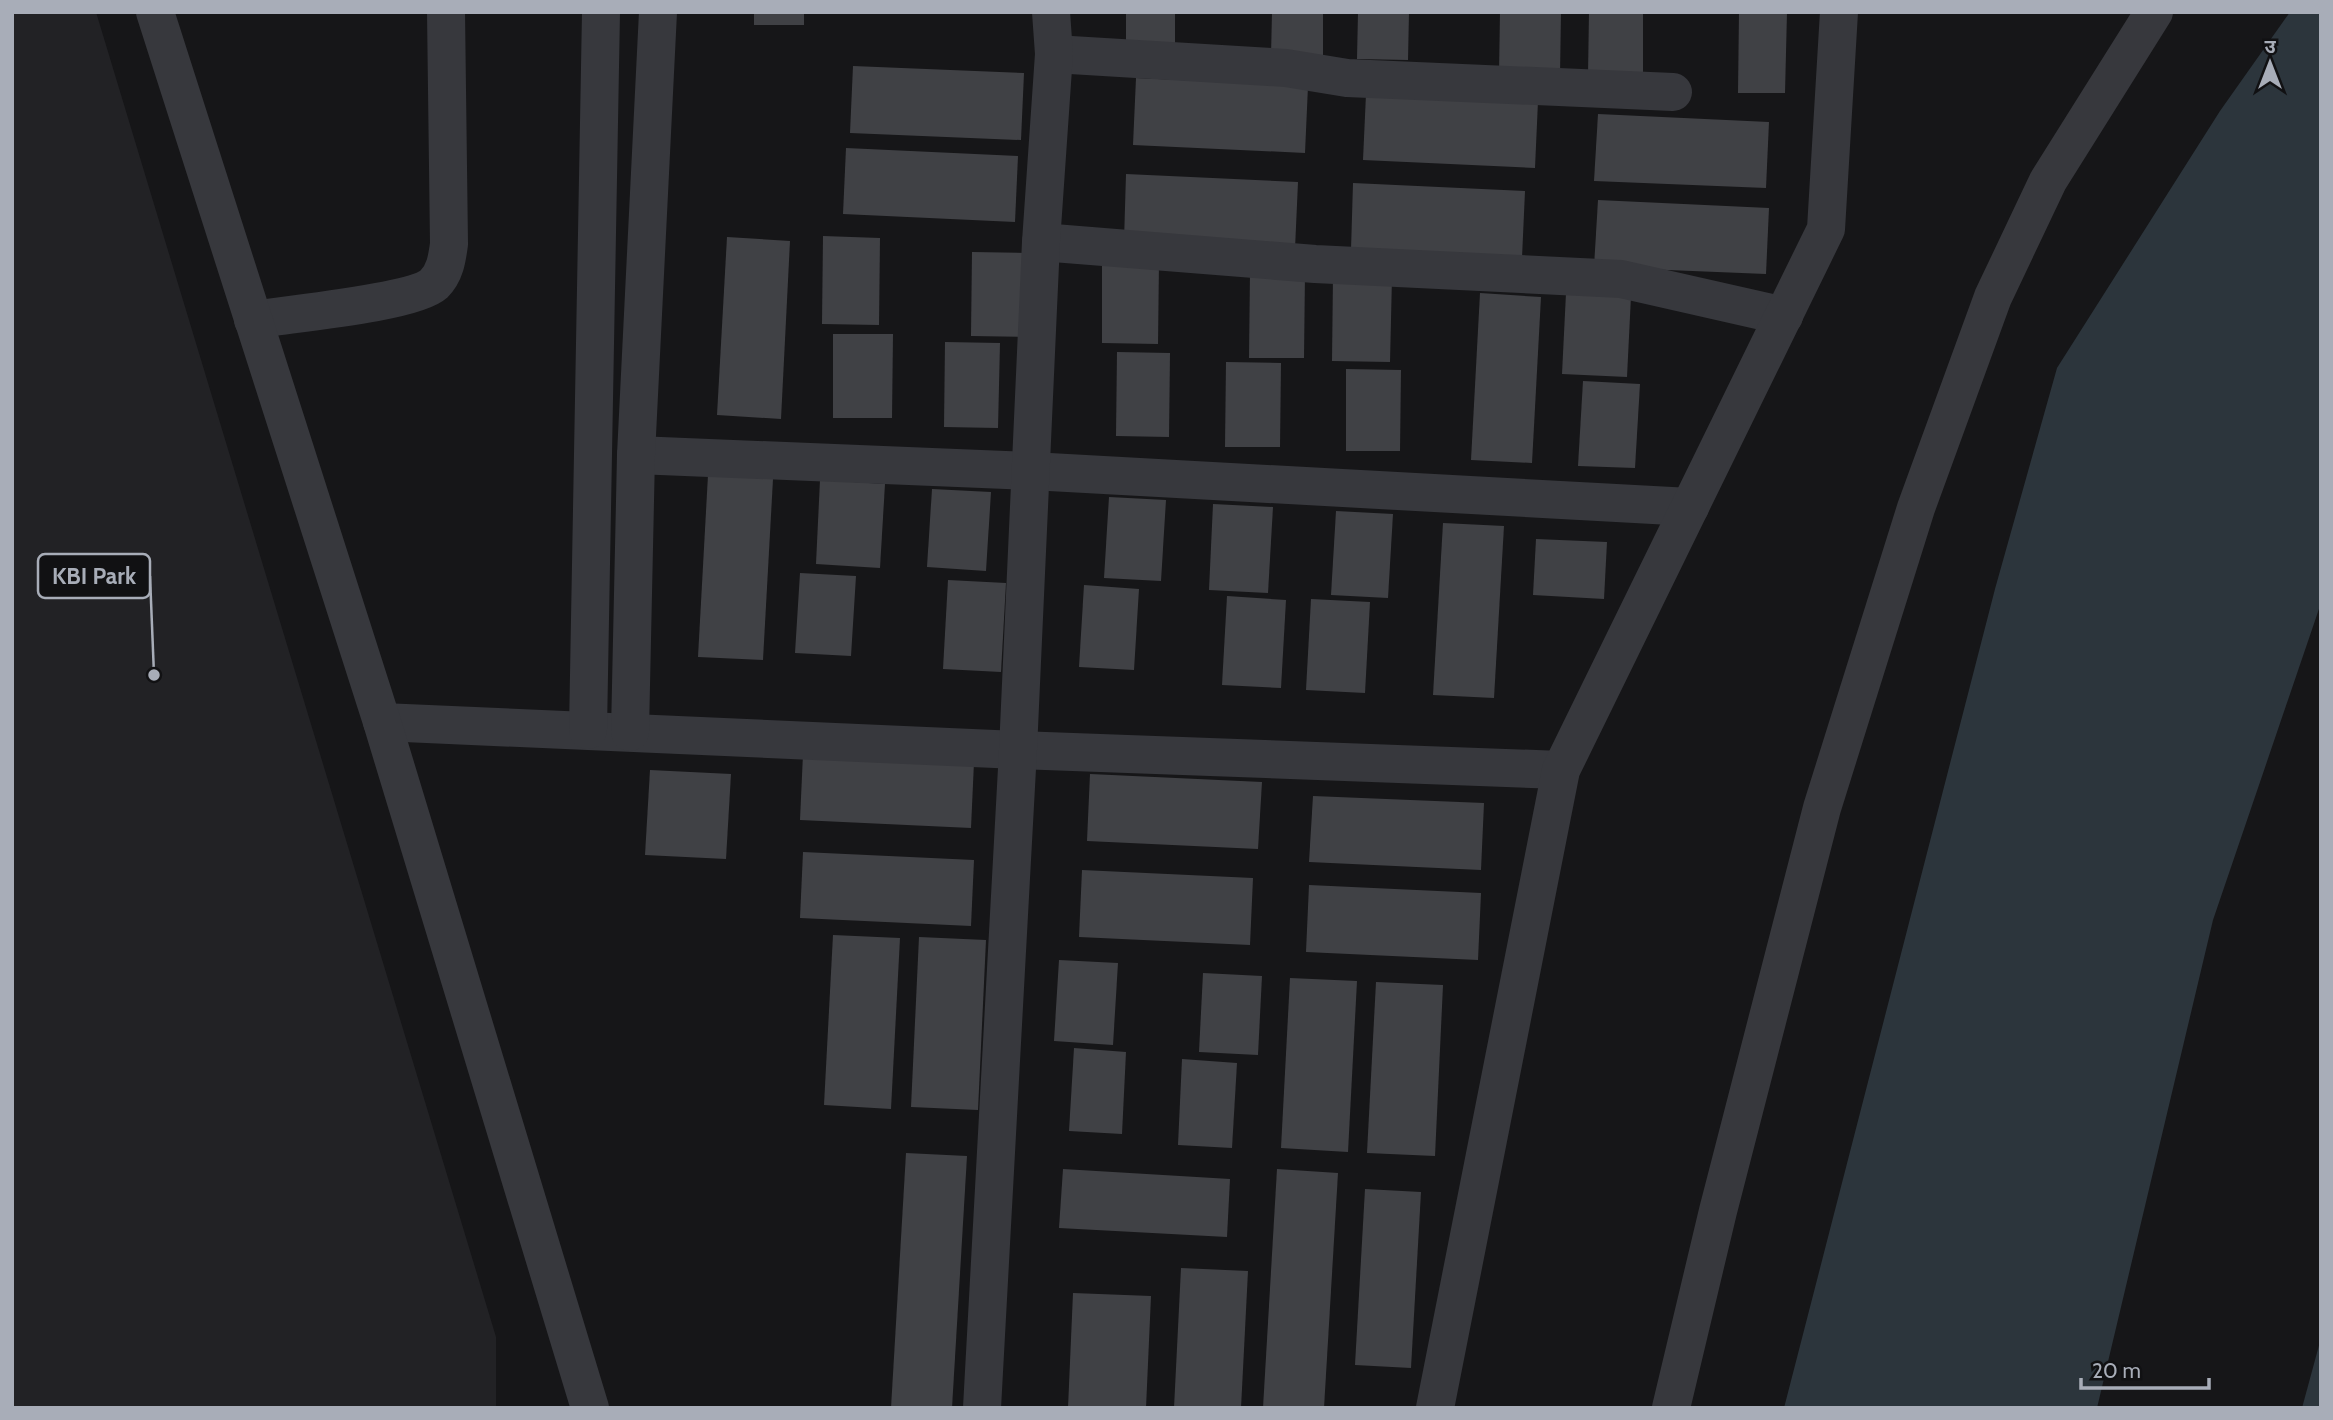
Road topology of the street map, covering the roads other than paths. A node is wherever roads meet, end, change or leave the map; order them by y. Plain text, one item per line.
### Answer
1 (155, 12) edge
2 (446, 12) edge
3 (601, 12) edge
4 (658, 12) edge
5 (1051, 12) edge
6 (1839, 12) edge
7 (2154, 12) edge
8 (1054, 54) junction
9 (1673, 92) dead end
10 (1041, 242) junction
11 (1784, 316) junction
12 (253, 320) junction
13 (636, 455) junction
14 (1031, 471) junction
15 (1690, 507) junction
16 (382, 722) junction
17 (588, 730) junction
18 (630, 732) junction
19 (1018, 750) junction
20 (1561, 769) junction
21 (590, 1408) edge
22 (982, 1408) edge
23 (1435, 1408) edge
24 (1671, 1408) edge

1 - 12 street
2 - 12 street
3 - 17 street
4 - 13 street
5 - 8 street
6 - 11 street
7 - 24 street
8 - 9 street
8 - 10 street
10 - 11 street
10 - 14 street
11 - 15 street
12 - 16 street
13 - 14 street
13 - 18 street
14 - 15 street
14 - 19 street
15 - 20 street
16 - 17 street
16 - 21 street
17 - 18 street
18 - 19 street
19 - 20 street
19 - 22 street
20 - 23 street

